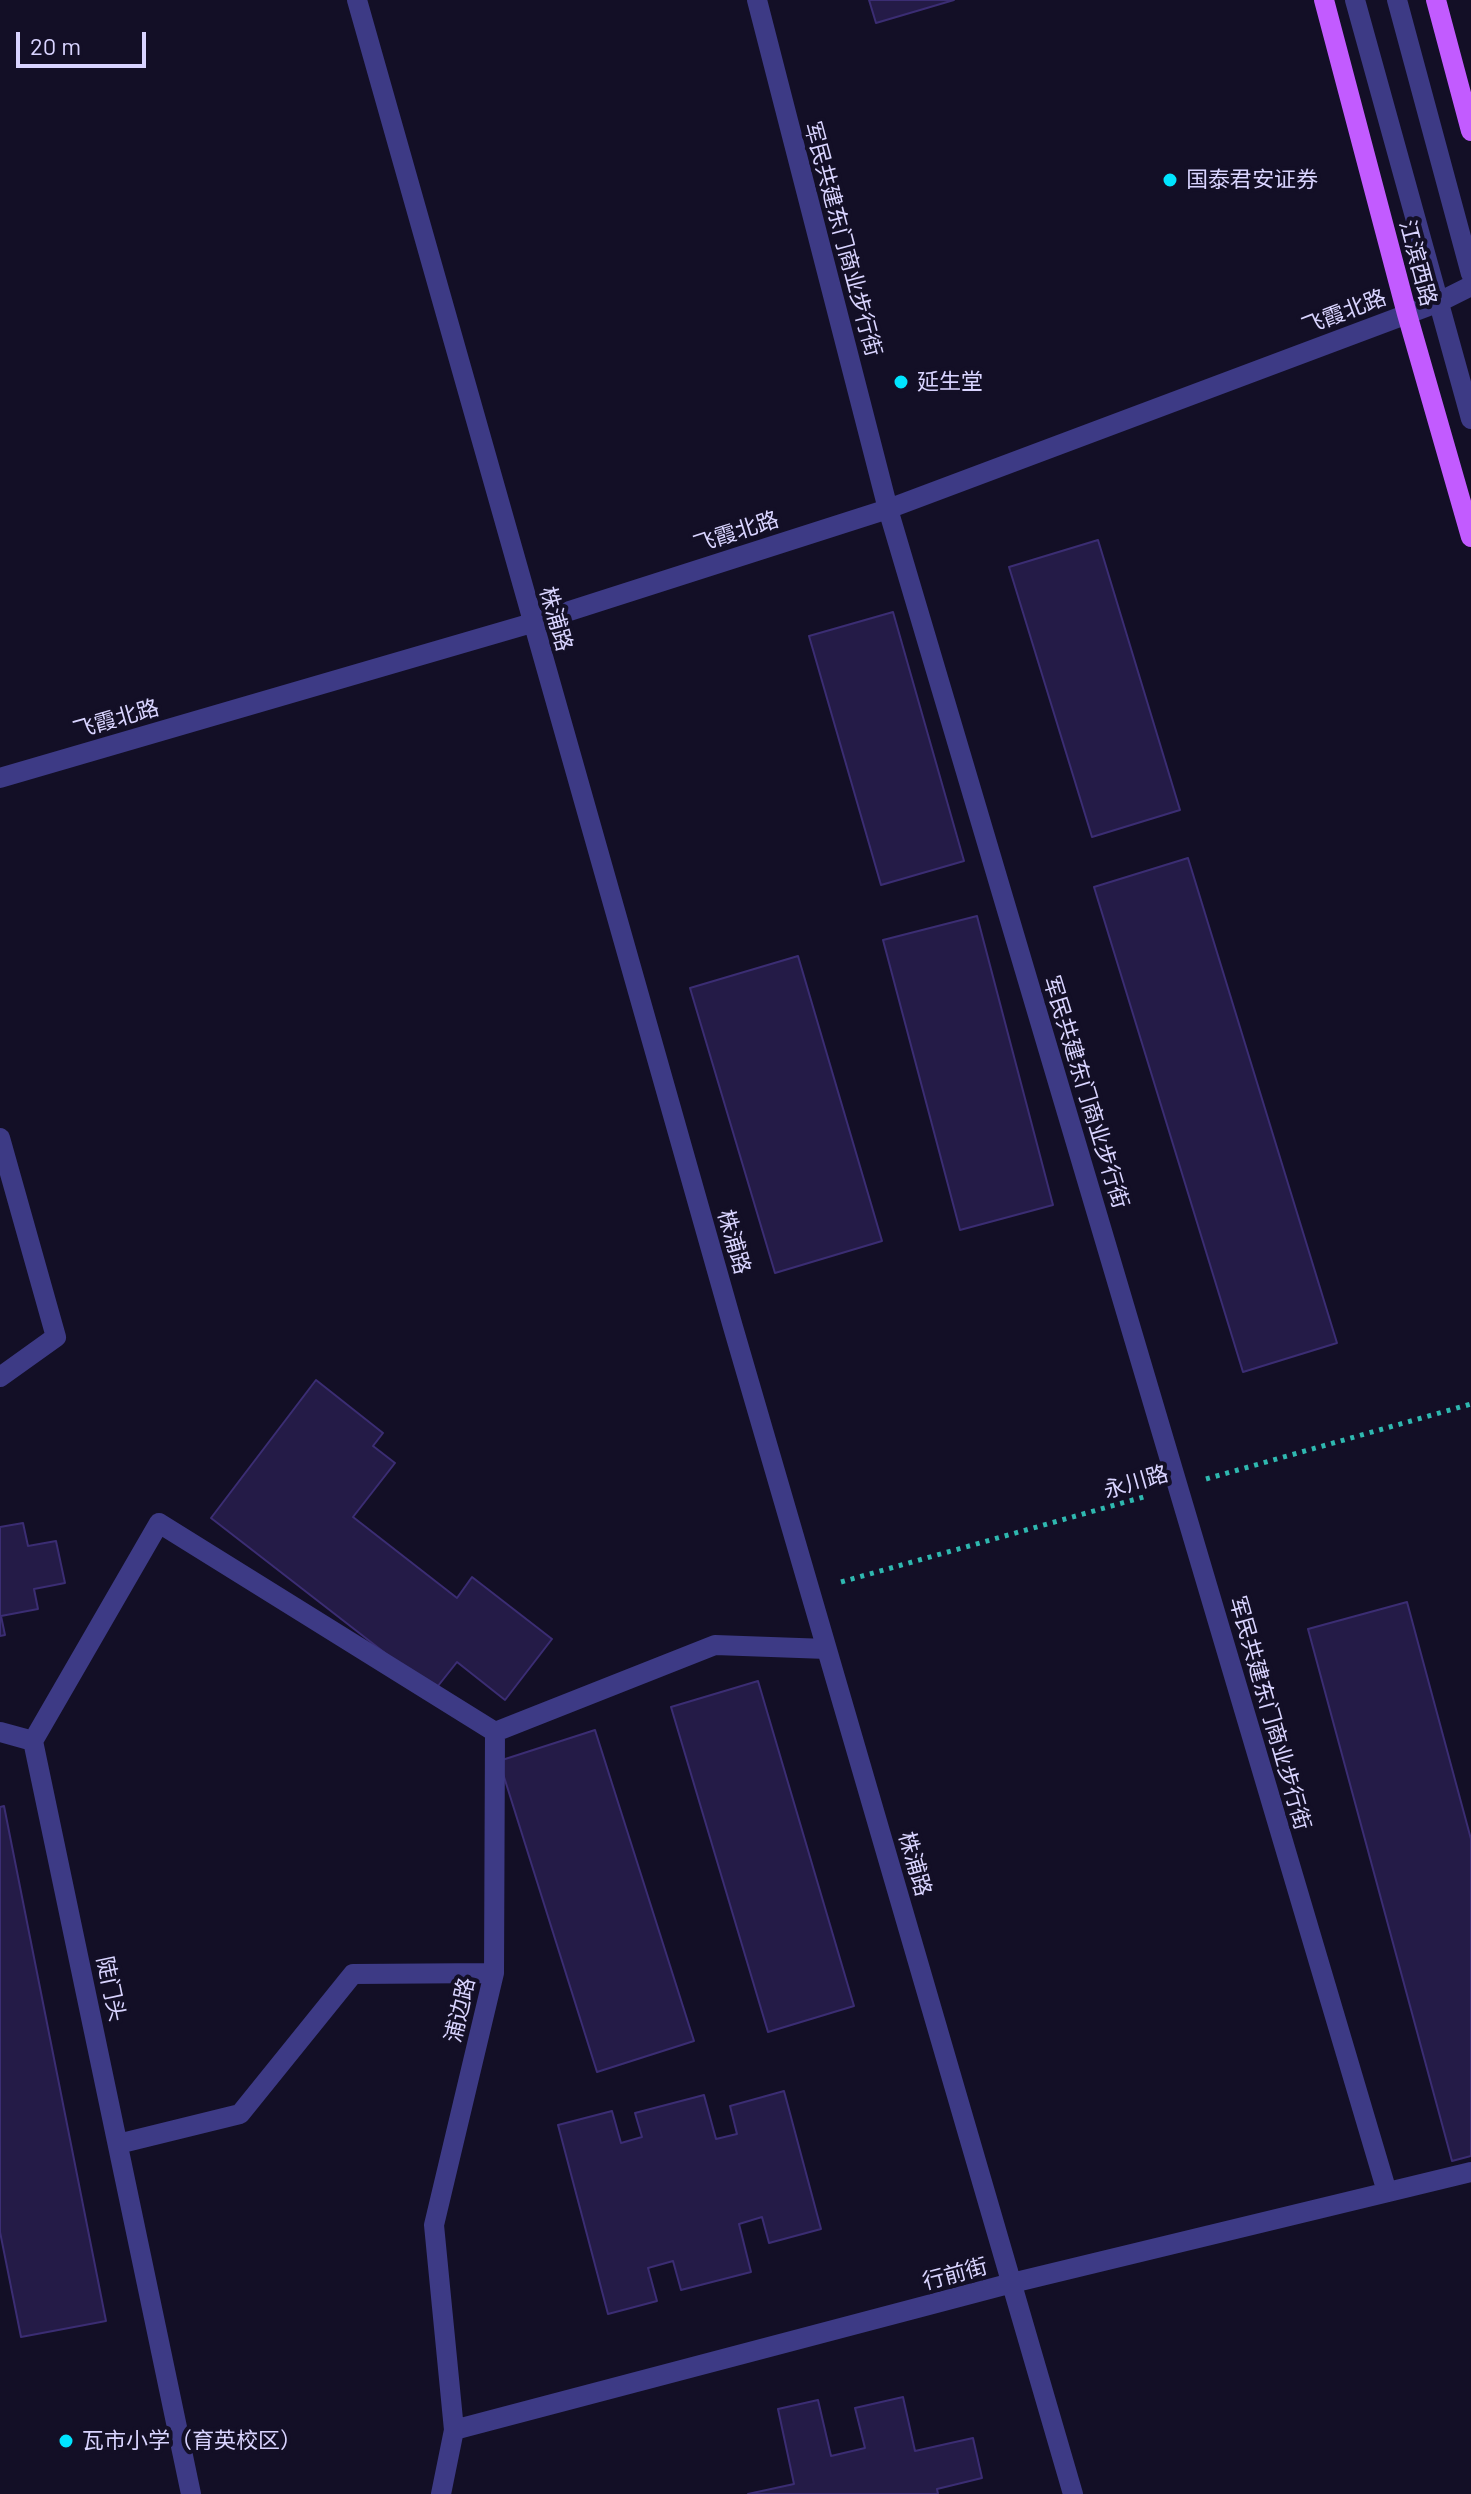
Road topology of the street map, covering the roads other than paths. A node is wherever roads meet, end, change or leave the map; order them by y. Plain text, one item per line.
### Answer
1 (357, 0) edge
2 (757, 0) edge
3 (1324, 0) edge
4 (1355, 0) edge
5 (1397, 0) edge
6 (1436, 0) edge
7 (1471, 131) edge
8 (1471, 274) edge
9 (1471, 286) edge
10 (1437, 303) junction
11 (1407, 314) junction
12 (1471, 419) edge
13 (888, 509) junction
14 (1471, 537) edge
15 (532, 623) junction
16 (0, 778) edge
17 (0, 1138) edge
18 (0, 1377) edge
19 (827, 1649) junction
20 (0, 1732) edge
21 (495, 1732) junction
22 (33, 1741) junction
23 (494, 1973) junction
24 (118, 2144) junction
25 (1471, 2172) edge
26 (1387, 2192) junction
27 (1012, 2283) junction
28 (454, 2430) junction
29 (191, 2494) edge
30 (441, 2494) edge
31 (1073, 2494) edge

1 - 15 street, 株浦路
2 - 13 street, 军民共建东门商业步行街
3 - 11 main road, 江滨西路
4 - 10 street
5 - 8 street
6 - 7 main road
9 - 10 street, 飞霞北路
10 - 11 street, 飞霞北路
10 - 12 street
11 - 13 street, 飞霞北路
11 - 14 main road, 江滨西路
13 - 15 street, 飞霞北路
13 - 26 street, 军民共建东门商业步行街
15 - 16 street, 飞霞北路
15 - 19 street, 株浦路
17 - 18 street
19 - 21 street
19 - 27 street, 株浦路
20 - 22 street
21 - 22 street
21 - 23 street
22 - 24 street, 陡门头
23 - 24 street, 浦边路
23 - 28 street, 浦边路
24 - 29 street, 陡门头
25 - 26 street, 行前街
26 - 27 street, 行前街
27 - 28 street, 行前街
27 - 31 street, 株浦路
28 - 30 street, 浦边路

